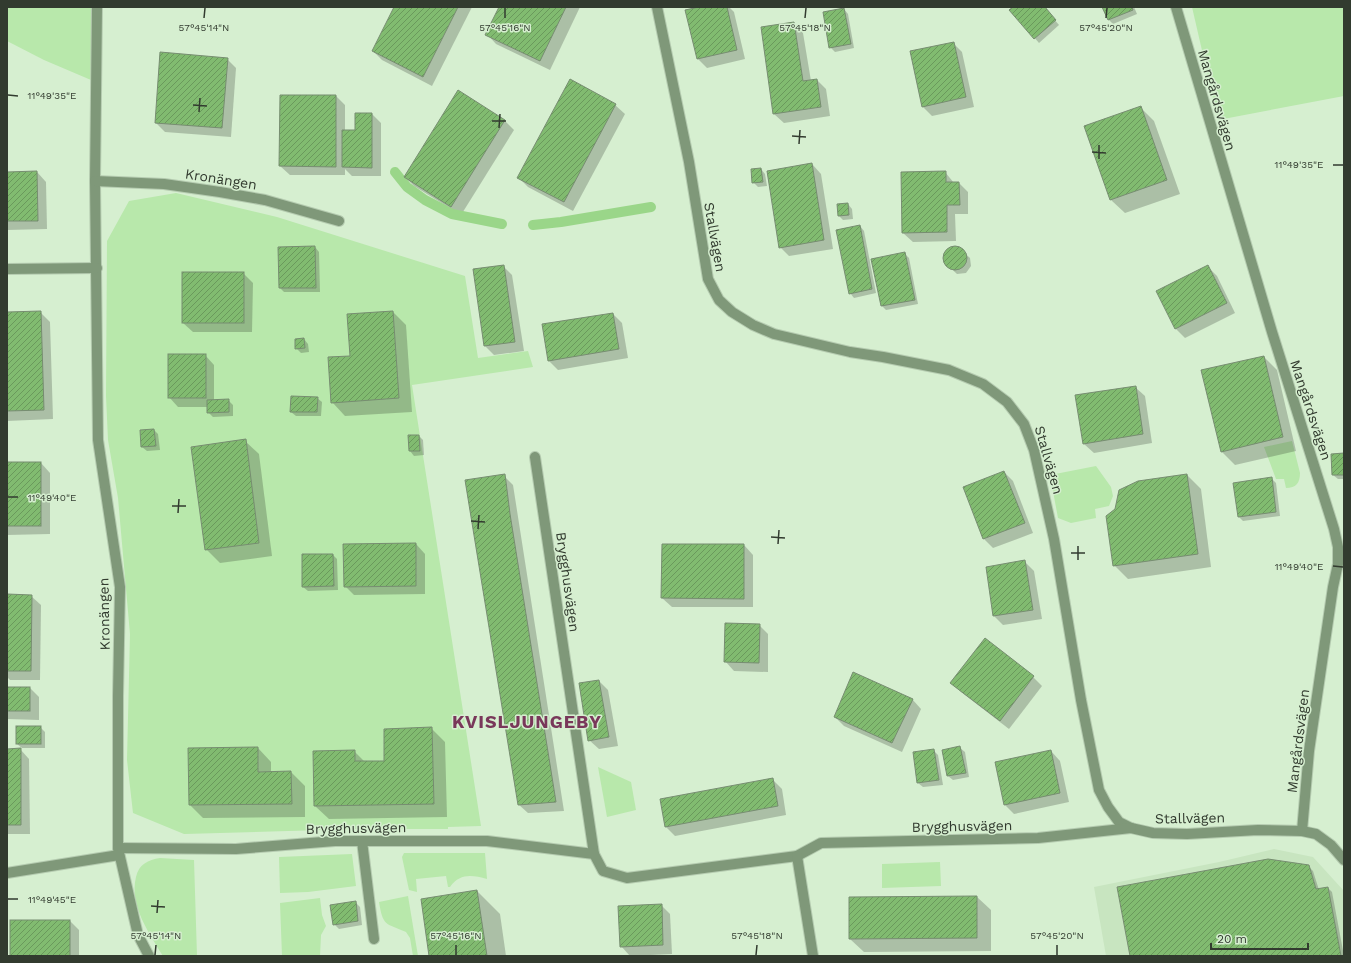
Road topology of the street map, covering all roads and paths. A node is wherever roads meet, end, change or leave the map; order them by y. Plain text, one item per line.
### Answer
1 (97, 7) edge
2 (657, 7) edge
3 (1176, 7) edge
4 (95, 180) junction
5 (339, 221) dead end
6 (97, 268) junction
7 (7, 269) edge
8 (535, 457) dead end
9 (1131, 828) junction
10 (1302, 832) junction
11 (362, 841) junction
12 (118, 851) junction
13 (594, 854) junction
14 (797, 856) junction
15 (1344, 860) edge
16 (7, 872) edge
17 (374, 939) dead end
18 (149, 956) edge
19 (813, 956) edge

1 - 4 street, Kronängen
2 - 9 street, Stallvägen
3 - 10 street, Mangårdsvägen
4 - 5 street, Kronängen
4 - 6 street, Kronängen
6 - 7 street
6 - 12 street, Kronängen
8 - 13 street, Brygghusvägen
9 - 10 street, Stallvägen
9 - 14 street, Brygghusvägen
10 - 15 street, Stallvägen
11 - 12 street, Brygghusvägen
11 - 13 street, Brygghusvägen
11 - 17 street
12 - 16 street, Brygghusvägen
12 - 18 street, Kronängen
13 - 14 street, Brygghusvägen
14 - 19 street

